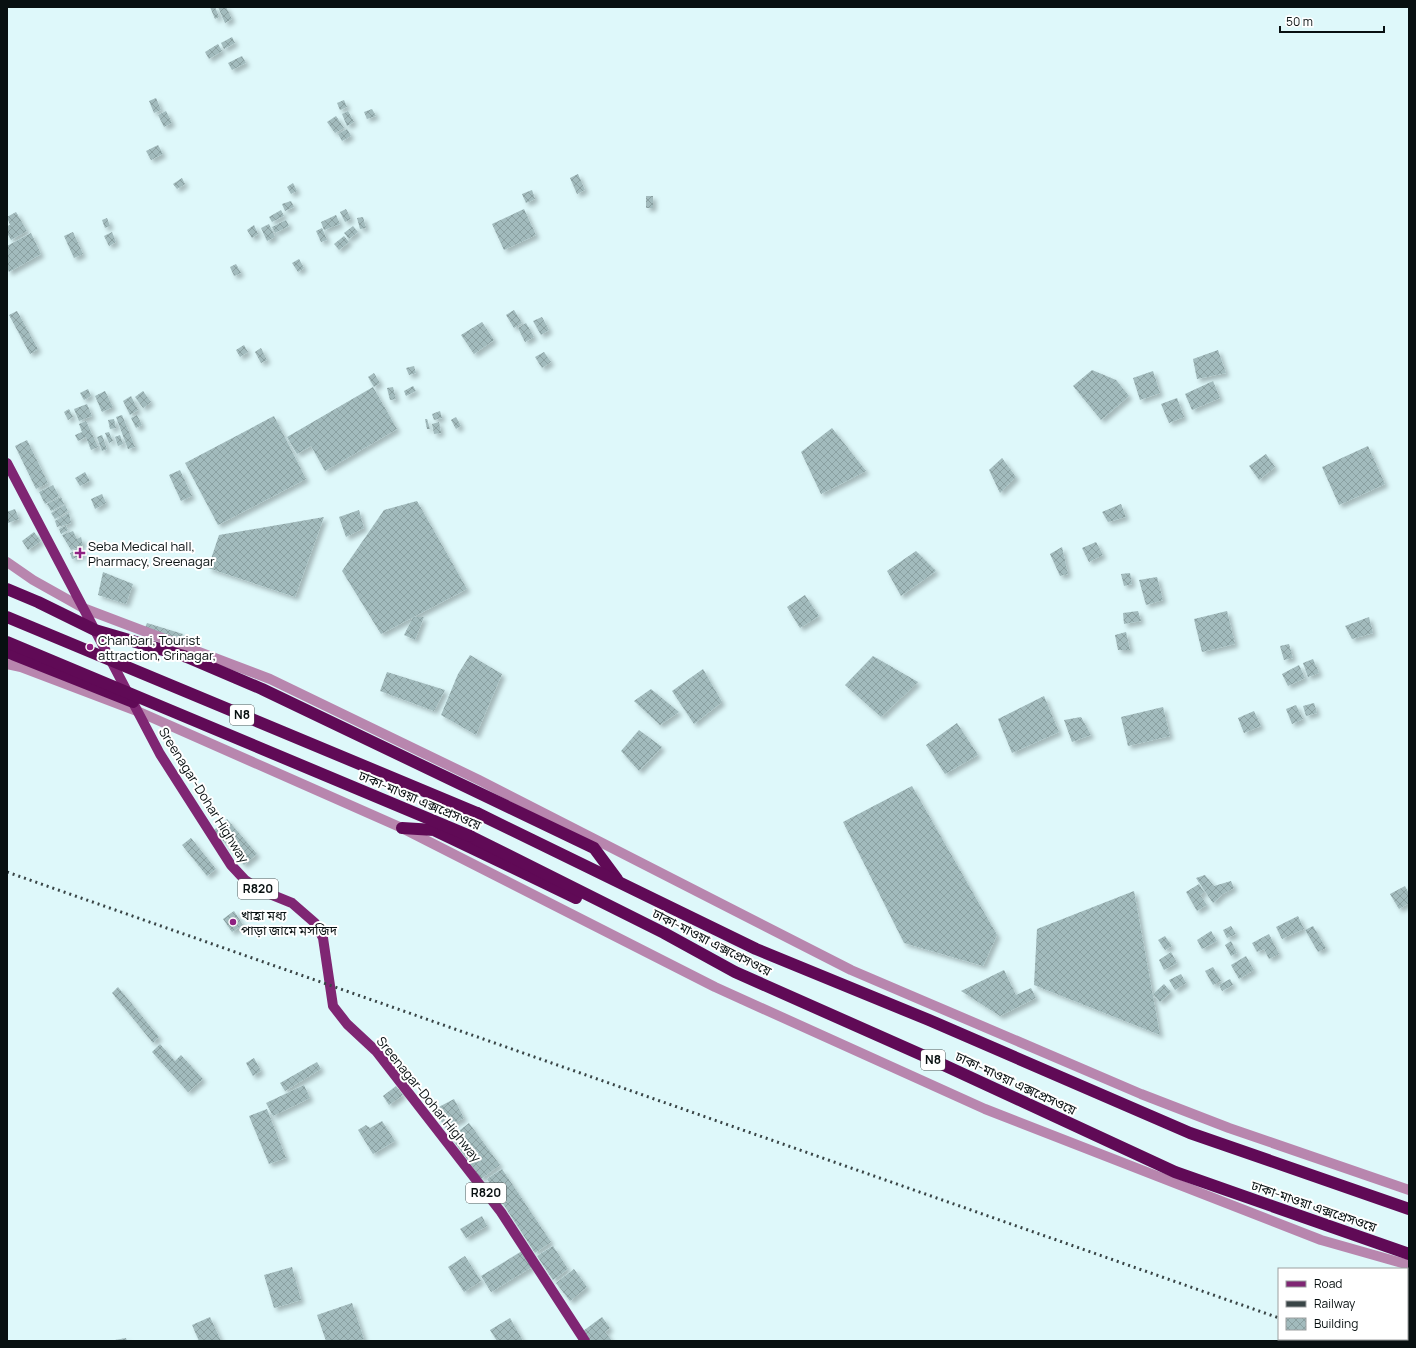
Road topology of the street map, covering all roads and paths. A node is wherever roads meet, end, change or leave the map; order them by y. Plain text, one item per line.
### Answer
1 (7, 463) edge
2 (7, 562) edge
3 (7, 589) edge
4 (84, 608) junction
5 (7, 617) edge
6 (95, 630) junction
7 (7, 642) edge
8 (7, 652) edge
9 (188, 652) junction
10 (7, 664) edge
11 (135, 706) junction
12 (402, 828) junction
13 (619, 881) junction
14 (615, 908) junction
15 (1409, 1190) edge
16 (1409, 1209) edge
17 (1409, 1254) edge
18 (1409, 1265) edge
19 (585, 1341) edge

1 - 4 main road, Sreenagar-Dohar Highway
2 - 4 street
3 - 6 highway
4 - 6 main road, Sreenagar-Dohar Highway
4 - 9 street
5 - 13 highway, ঢাকা-মাওয়া এক্সপ্রেসওয়ে / N8, bridge
6 - 9 highway
6 - 11 main road, Sreenagar-Dohar Highway
7 - 14 highway, ঢাকা-মাওয়া এক্সপ্রেসওয়ে / N8, bridge
8 - 11 highway
9 - 13 highway
9 - 15 street
10 - 11 street
11 - 12 street
11 - 19 main road, Sreenagar-Dohar Highway / R820
12 - 14 highway
12 - 18 street
13 - 16 highway, ঢাকা-মাওয়া এক্সপ্রেসওয়ে / N8
14 - 17 highway, ঢাকা-মাওয়া এক্সপ্রেসওয়ে / N8

